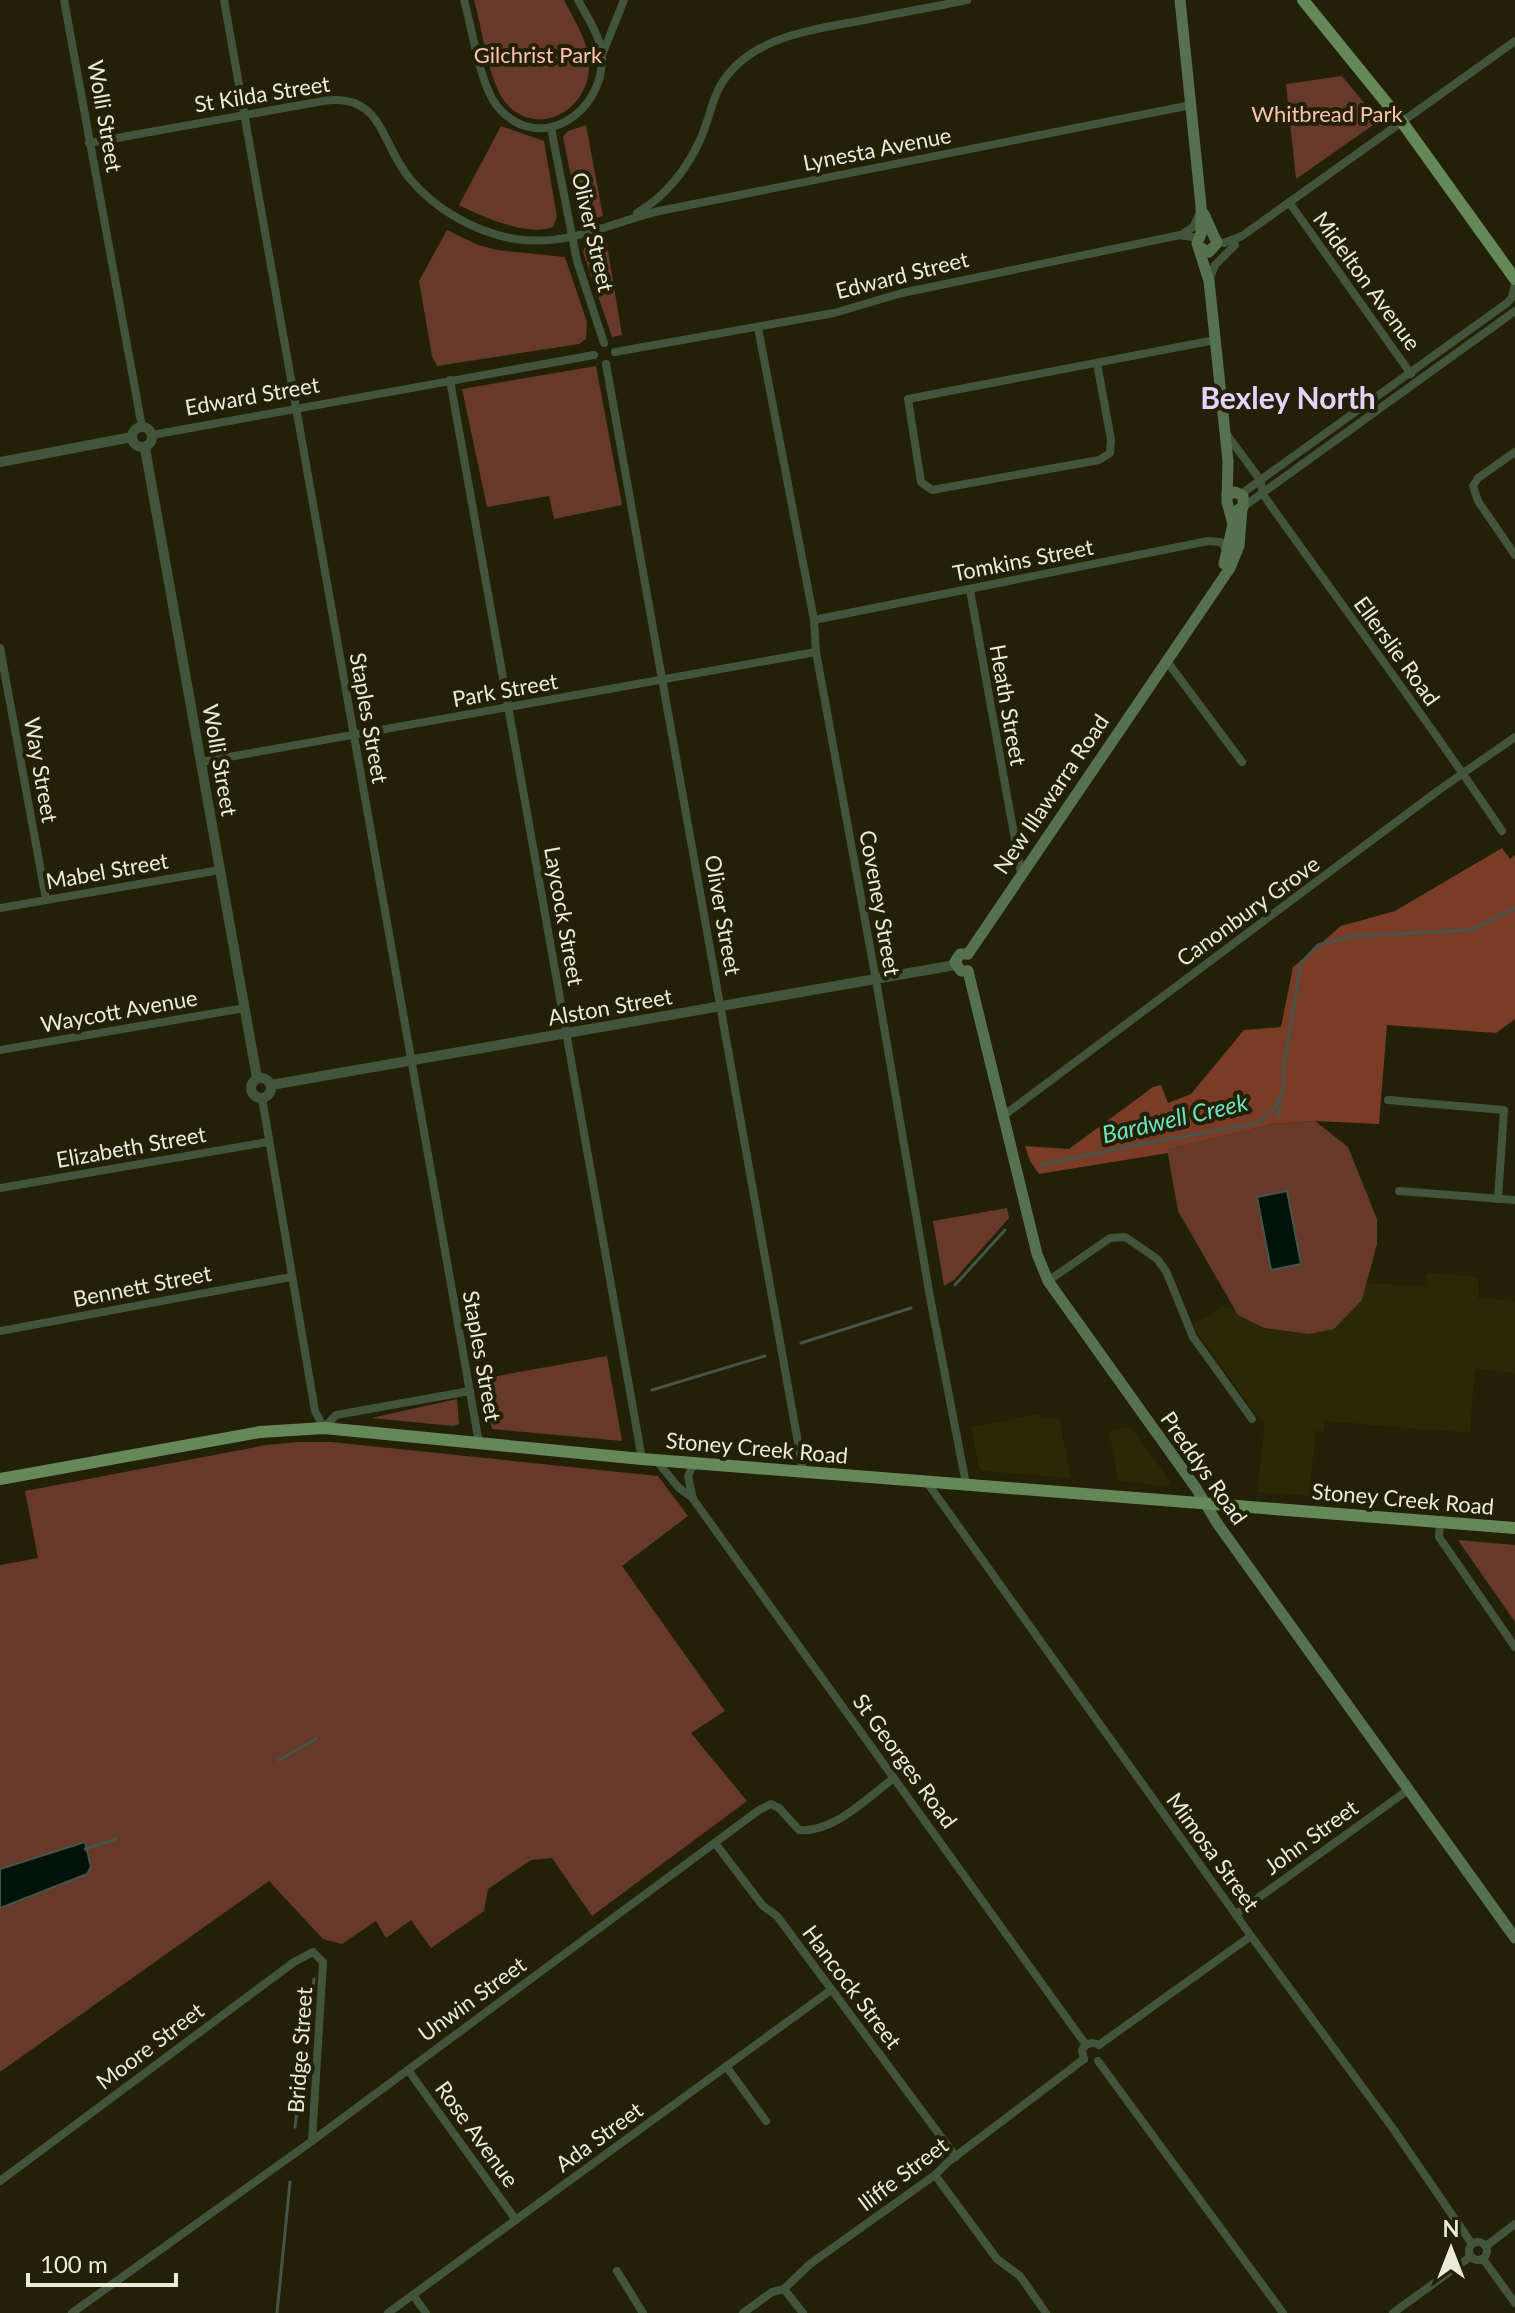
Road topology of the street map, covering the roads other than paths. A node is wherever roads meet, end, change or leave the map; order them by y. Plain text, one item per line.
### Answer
1 (64, 0) edge
2 (224, 0) edge
3 (464, 0) edge
4 (578, 0) edge
5 (624, 0) edge
6 (967, 0) edge
7 (1180, 0) edge
8 (1303, 0) edge
9 (1515, 41) edge
10 (602, 56) junction
11 (1191, 105) junction
12 (245, 115) junction
13 (1402, 122) junction
14 (551, 128) junction
15 (89, 143) junction
16 (1289, 202) junction
17 (1201, 206) junction
18 (626, 220) junction
19 (1180, 235) junction
20 (1242, 236) junction
21 (573, 237) junction
22 (1199, 240) junction
23 (1215, 244) junction
24 (1235, 245) junction
25 (1209, 281) junction
26 (1515, 282) edge
27 (1515, 311) edge
28 (758, 328) junction
29 (1215, 340) junction
30 (604, 343) junction
31 (615, 352) junction
32 (594, 355) junction
33 (1097, 363) junction
34 (606, 364) junction
35 (1410, 372) junction
36 (450, 380) junction
37 (1417, 381) junction
38 (296, 409) junction
39 (142, 427) junction
40 (1225, 429) junction
41 (152, 435) junction
42 (132, 437) junction
43 (145, 448) junction
44 (1515, 452) edge
45 (0, 462) edge
46 (1261, 481) junction
47 (1262, 493) junction
48 (1234, 497) junction
49 (1242, 508) junction
50 (1515, 555) edge
51 (1228, 558) junction
52 (970, 590) junction
53 (814, 620) junction
54 (0, 648) edge
55 (816, 652) junction
56 (1167, 658) junction
57 (664, 680) junction
58 (507, 708) junction
59 (354, 735) junction
60 (1515, 737) edge
61 (201, 762) junction
62 (1242, 762) dead end
63 (1463, 773) junction
64 (1502, 831) dead end
65 (220, 870) junction
66 (1021, 873) junction
67 (46, 899) junction
68 (0, 908) edge
69 (968, 954) junction
70 (955, 965) junction
71 (968, 971) junction
72 (876, 980) junction
73 (245, 1008) junction
74 (721, 1008) junction
75 (567, 1035) junction
76 (0, 1050) edge
77 (412, 1063) junction
78 (257, 1078) junction
79 (271, 1085) junction
80 (262, 1098) junction
81 (1388, 1100) dead end
82 (1003, 1116) junction
83 (268, 1142) junction
84 (0, 1188) edge
85 (1399, 1191) dead end
86 (1498, 1199) junction
87 (1515, 1200) edge
88 (291, 1277) junction
89 (1048, 1281) junction
90 (0, 1331) edge
91 (470, 1391) junction
92 (1252, 1419) dead end
93 (324, 1428) junction
94 (479, 1443) junction
95 (642, 1459) junction
96 (656, 1460) junction
97 (702, 1463) junction
98 (803, 1471) junction
99 (0, 1479) edge
100 (926, 1481) junction
101 (966, 1484) junction
102 (693, 1499) junction
103 (1204, 1503) junction
104 (1440, 1522) junction
105 (1515, 1528) edge
106 (1515, 1647) edge
107 (894, 1778) junction
108 (1408, 1790) junction
109 (715, 1843) junction
110 (1236, 1914) junction
111 (1251, 1936) junction
112 (1515, 1938) edge
113 (323, 1962) joint
114 (831, 1990) junction
115 (1086, 2045) junction
116 (1099, 2045) junction
117 (1084, 2059) junction
118 (1098, 2061) junction
119 (726, 2066) junction
120 (408, 2070) junction
121 (766, 2121) dead end
122 (312, 2141) junction
123 (956, 2157) junction
124 (935, 2175) junction
125 (0, 2181) edge
126 (516, 2220) junction
127 (1515, 2224) edge
128 (1472, 2244) junction
129 (1486, 2246) junction
130 (1470, 2257) junction
131 (1483, 2259) junction
132 (617, 2271) dead end
133 (784, 2289) junction
134 (413, 2295) junction
135 (1515, 2303) edge
136 (72, 2313) edge
137 (388, 2313) edge
138 (426, 2313) edge
139 (643, 2313) edge
140 (743, 2313) edge
141 (803, 2313) edge
142 (1046, 2313) edge
143 (1283, 2313) edge
144 (1393, 2313) edge

1 - 15 street, Wolli Street
2 - 12 street, Staples Street
3 - 14 street
4 - 10 street
5 - 10 street
6 - 18 street
7 - 11 main road, New Illawarra Road
8 - 13 main road
9 - 13 street
10 - 14 street
11 - 17 main road, New Illawarra Road
11 - 18 street, Lynesta Avenue
12 - 15 street, St Kilda Street
12 - 21 street, St Kilda Street
12 - 38 street, Staples Street
13 - 16 street
13 - 26 main road
14 - 21 street, Oliver Street
15 - 39 street, Wolli Street
16 - 20 street
16 - 35 street, Midelton Avenue
17 - 19 street
17 - 22 main road, New Illawarra Road
17 - 23 main road, New Illawarra Road
18 - 21 street, Lynesta Avenue
19 - 22 street, Edward Street
19 - 28 street, Edward Street
20 - 23 street
20 - 24 street
21 - 30 street, Oliver Street
22 - 23 main road
22 - 23 main road
22 - 25 main road, New Illawarra Road
23 - 24 street
23 - 25 main road, New Illawarra Road
24 - 25 street
25 - 29 main road, New Illawarra Road
26 - 35 street
27 - 37 street
28 - 31 street, Edward Street
28 - 53 street, Coveney Street
29 - 33 street
29 - 40 main road, New Illawarra Road
30 - 31 street
30 - 32 street
31 - 34 street
32 - 34 street
32 - 36 street, Edward Street
33 - 33 street
34 - 57 street, Oliver Street
35 - 37 street, Midelton Avenue
35 - 46 street
36 - 38 street, Edward Street
36 - 58 street, Laycock Street
37 - 47 street
38 - 41 street, Edward Street
38 - 59 street, Staples Street
39 - 41 street
39 - 42 street
40 - 46 street
40 - 48 main road, New Illawarra Road
41 - 43 street
42 - 43 street
42 - 45 street
43 - 61 street, Wolli Street
44 - 50 street
46 - 47 street
46 - 48 street
47 - 49 street
47 - 63 street, Ellerslie Road
48 - 49 main road, New Illawarra Road
48 - 51 main road, New Illawarra Road
49 - 56 main road, New Illawarra Road
51 - 52 street, Tomkins Street
51 - 56 main road, New Illawarra Road
52 - 53 street, Tomkins Street
52 - 66 street, Heath Street
53 - 55 street, Coveney Street
54 - 67 street, Way Street
55 - 57 street, Park Street
55 - 72 street, Coveney Street
56 - 62 street
56 - 66 main road, New Illawarra Road
57 - 58 street, Park Street
57 - 74 street, Oliver Street
58 - 59 street, Park Street
58 - 75 street, Laycock Street
59 - 61 street, Park Street
59 - 77 street, Staples Street
60 - 63 street, Canonbury Grove
61 - 65 street, Wolli Street
63 - 64 street, Ellerslie Road
63 - 82 street, Canonbury Grove
65 - 67 street, Mabel Street
65 - 73 street, Wolli Street
66 - 69 main road, New Illawarra Road
67 - 68 street, Mabel Street
69 - 70 main road
69 - 71 main road
70 - 71 main road
70 - 72 street, Alston Street
71 - 82 main road, Preddys Road
72 - 74 street, Alston Street
72 - 101 street, Coveney Street
73 - 76 street, Waycott Avenue
73 - 78 street, Wolli Street
74 - 75 street, Alston Street
74 - 98 street, Oliver Street
75 - 77 street, Alston Street
75 - 95 street, Laycock Street
77 - 79 street, Alston Street
77 - 91 street, Staples Street
78 - 79 street
78 - 80 street
79 - 80 street
80 - 83 street
81 - 86 street
82 - 89 main road, Preddys Road
83 - 84 street, Elizabeth Street
83 - 88 street
85 - 86 street
86 - 87 street
88 - 90 street, Bennett Street
88 - 93 street
89 - 92 street
89 - 103 main road, Preddys Road
91 - 93 street
91 - 94 street, Staples Street
93 - 94 main road, Stoney Creek Road
93 - 99 main road, Stoney Creek Road
94 - 95 main road, Stoney Creek Road
95 - 96 main road, Stoney Creek Road
96 - 97 main road, Stoney Creek Road
96 - 102 street, St Georges Road
97 - 98 main road, Stoney Creek Road
97 - 102 street
98 - 100 main road, Stoney Creek Road
100 - 101 main road, Stoney Creek Road
100 - 110 street, Mimosa Street
101 - 103 main road, Stoney Creek Road
102 - 107 street, St Georges Road
103 - 104 main road, Stoney Creek Road
103 - 108 main road, Preddys Road
104 - 105 main road, Stoney Creek Road
104 - 106 street
107 - 109 street, Unwin Street
107 - 115 street, St Georges Road
108 - 110 street, John Street
108 - 112 main road, Preddys Road
109 - 114 street, Hancock Street
109 - 120 street, Unwin Street
110 - 111 street, Mimosa Street
111 - 116 street
111 - 128 street, Mimosa Street
113 - 122 street, Bridge Street
113 - 125 street, Moore Street
114 - 119 street, Ada Street
114 - 123 street, Hancock Street
115 - 116 street
115 - 117 street
116 - 118 street
117 - 118 street
117 - 123 street, Iliffe Street
118 - 143 street
119 - 121 street
119 - 126 street, Ada Street
120 - 122 street, Unwin Street
120 - 126 street, Rose Avenue
122 - 136 street, Unwin Street
123 - 124 street, Iliffe Street
124 - 133 street, Iliffe Street
124 - 142 street
126 - 134 street, Ada Street
127 - 129 street
128 - 129 street
128 - 130 street
129 - 131 street
130 - 131 street
130 - 144 street
131 - 135 street
132 - 139 street
133 - 140 street, Iliffe Street
133 - 141 street
134 - 137 street, Ada Street
134 - 138 street

